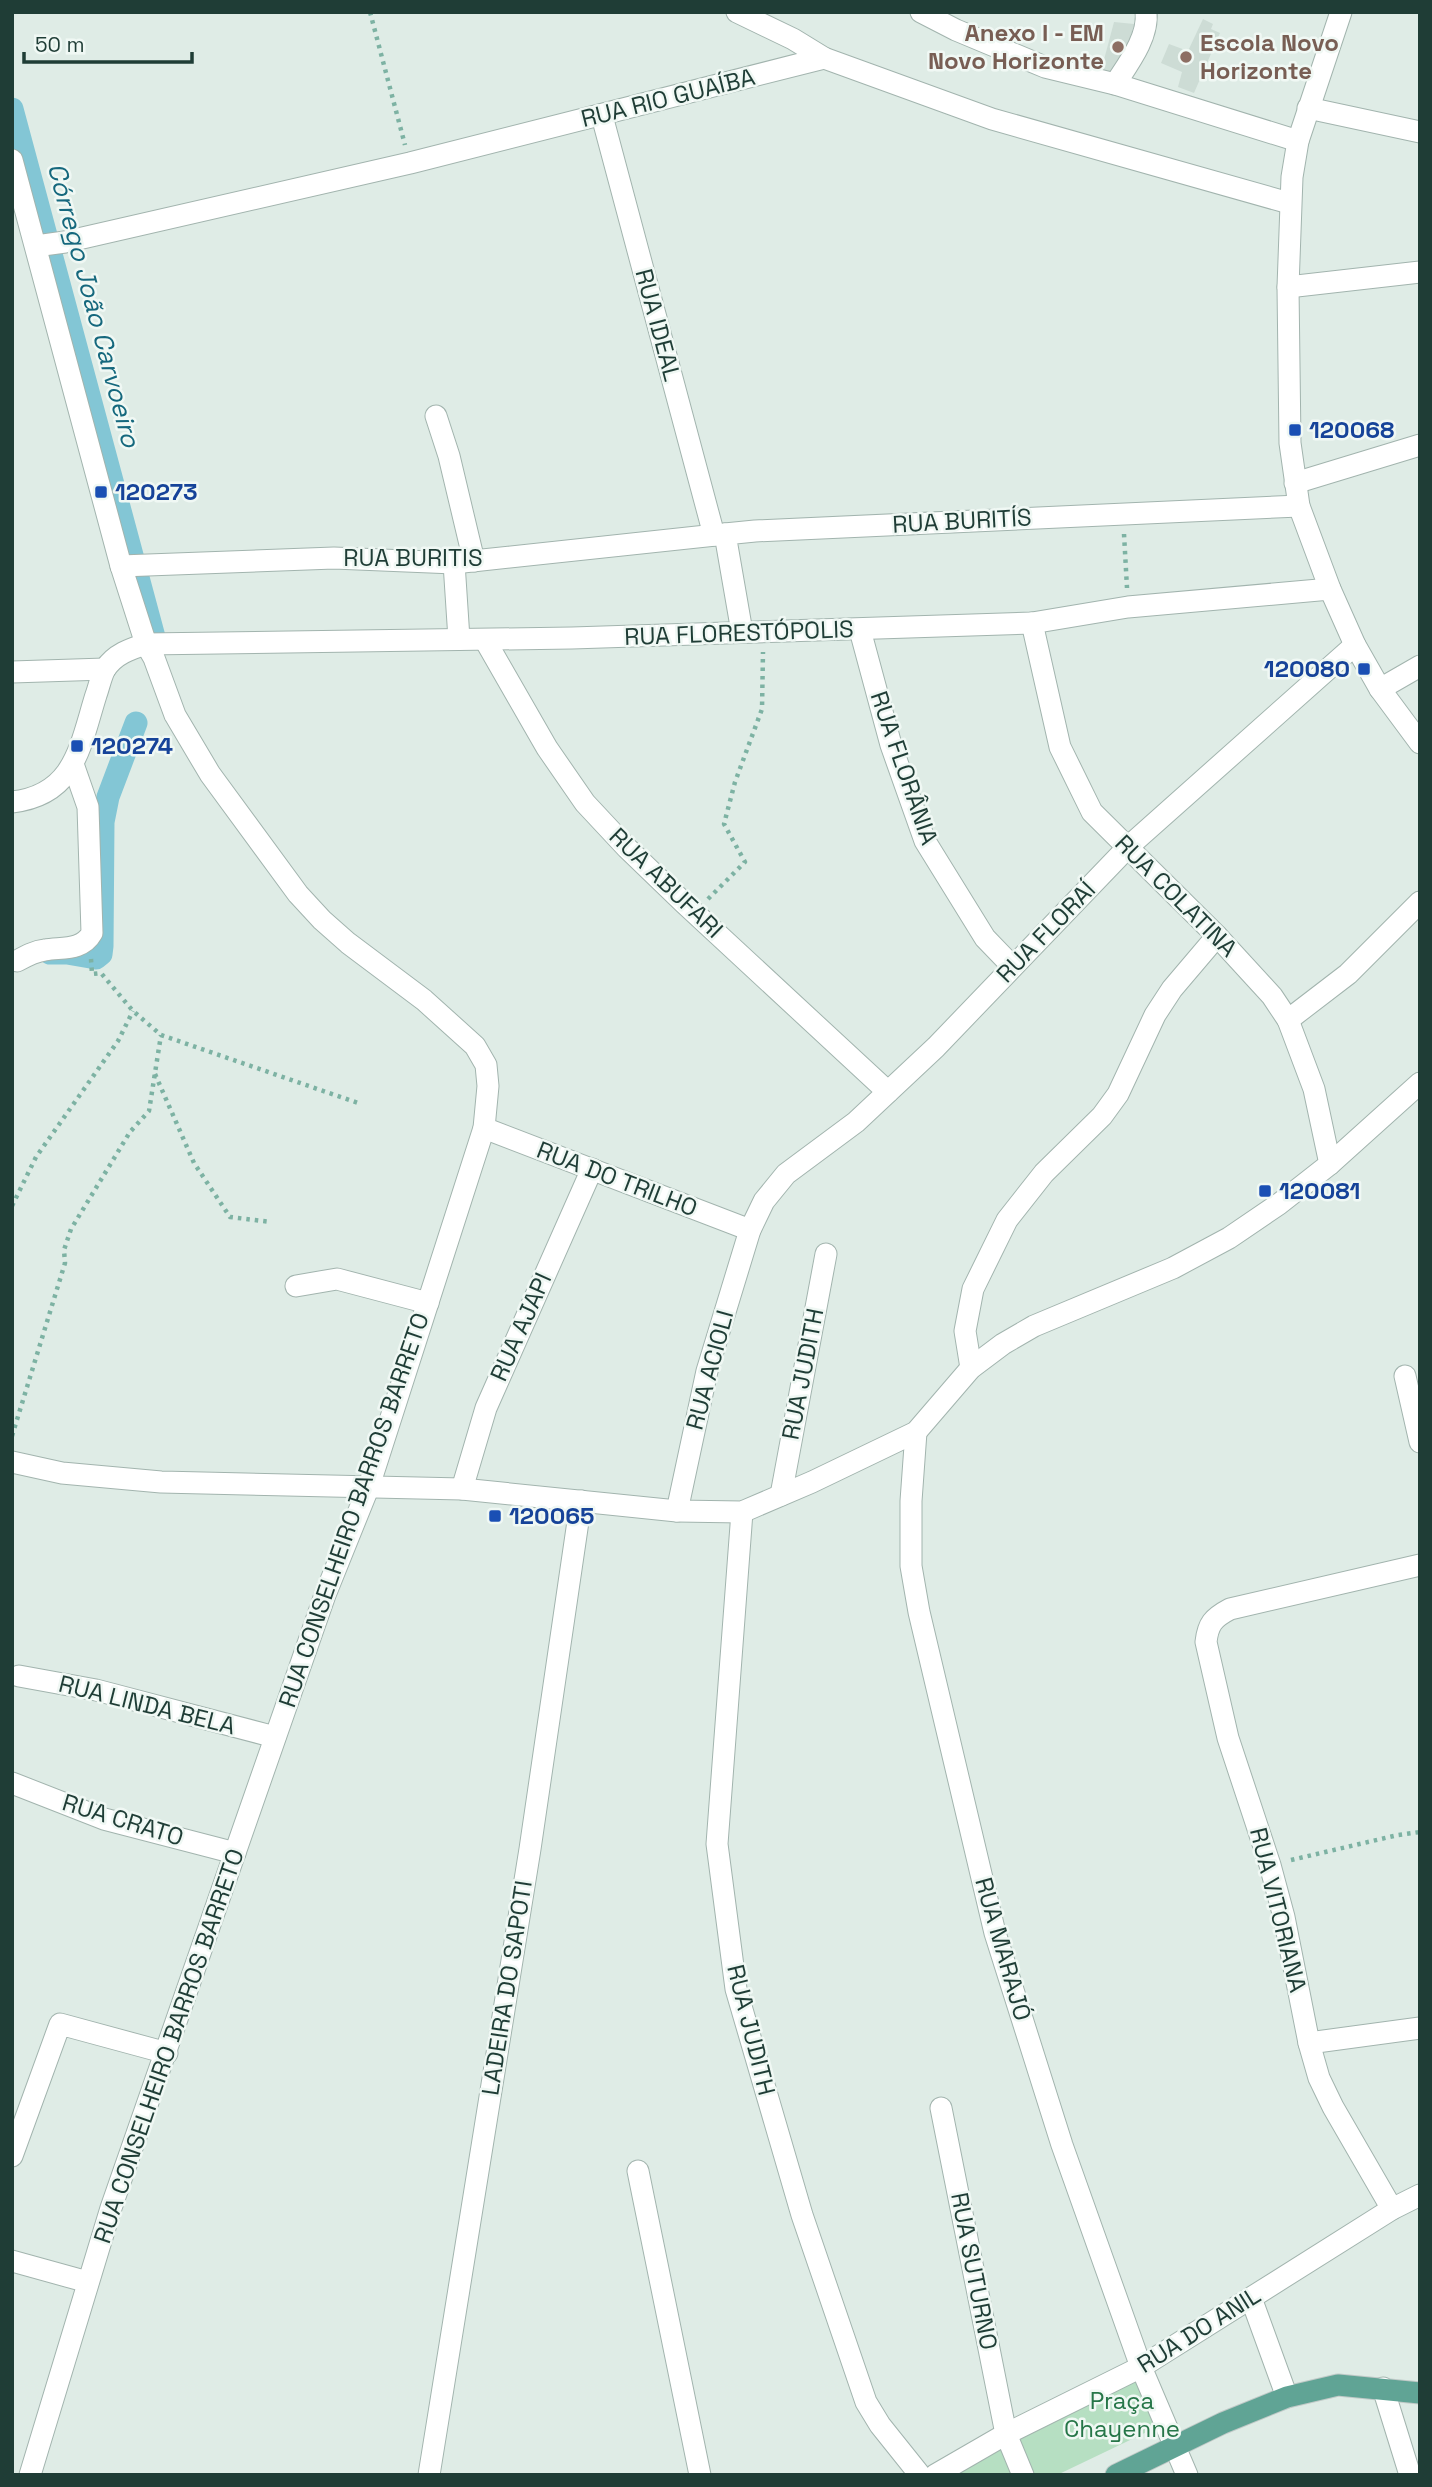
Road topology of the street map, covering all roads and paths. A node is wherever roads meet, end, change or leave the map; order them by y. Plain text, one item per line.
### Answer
1 (370, 12) edge
2 (737, 12) edge
3 (921, 12) edge
4 (1146, 12) edge
5 (1341, 12) edge
6 (824, 58) junction
7 (1115, 84) junction
8 (1308, 108) junction
9 (602, 116) junction
10 (1420, 132) edge
11 (1298, 141) junction
12 (12, 160) edge
13 (410, 163) junction
14 (1289, 203) junction
15 (48, 244) junction
16 (1420, 272) edge
17 (1288, 287) junction
18 (436, 416) dead end
19 (1420, 444) edge
20 (1295, 483) junction
21 (1299, 506) junction
22 (1123, 514) junction
23 (720, 535) junction
24 (464, 562) junction
25 (132, 565) junction
26 (1330, 589) junction
27 (1128, 607) junction
28 (1032, 623) junction
29 (860, 630) junction
30 (752, 632) junction
31 (459, 639) junction
32 (485, 640) junction
33 (146, 644) junction
34 (1355, 645) junction
35 (1420, 666) edge
36 (105, 670) junction
37 (12, 671) edge
38 (1380, 690) junction
39 (1420, 743) edge
40 (73, 764) junction
41 (12, 802) edge
42 (1128, 847) junction
43 (1420, 902) edge
44 (694, 912) junction
45 (1217, 936) junction
46 (17, 961) dead end
47 (1012, 966) junction
48 (92, 974) dead end
49 (133, 1011) junction
50 (1288, 1020) junction
51 (161, 1035) junction
52 (155, 1074) junction
53 (1420, 1083) edge
54 (888, 1092) junction
55 (361, 1104) dead end
56 (484, 1128) junction
57 (1329, 1164) junction
58 (592, 1169) junction
59 (12, 1206) edge
60 (271, 1222) dead end
61 (750, 1230) junction
62 (827, 1254) dead end
63 (296, 1286) dead end
64 (428, 1303) junction
65 (971, 1368) junction
66 (1405, 1376) dead end
67 (916, 1432) junction
68 (12, 1436) edge
69 (1420, 1442) edge
70 (12, 1462) edge
71 (369, 1486) junction
72 (462, 1489) junction
73 (781, 1495) junction
74 (581, 1501) junction
75 (677, 1511) junction
76 (742, 1512) junction
77 (1420, 1565) edge
78 (19, 1676) dead end
79 (275, 1737) junction
80 (12, 1783) edge
81 (1420, 1832) edge
82 (235, 1853) junction
83 (1270, 1865) junction
84 (1420, 2028) edge
85 (1309, 2043) junction
86 (167, 2053) junction
87 (941, 2108) dead end
88 (12, 2156) edge
89 (638, 2171) dead end
90 (1420, 2195) edge
91 (1392, 2209) junction
92 (12, 2261) edge
93 (88, 2282) junction
94 (1251, 2298) junction
95 (1141, 2367) junction
96 (1383, 2388) junction
97 (1420, 2393) edge
98 (1287, 2397) junction
99 (1006, 2434) junction
100 (1176, 2447) junction
101 (30, 2475) edge
102 (429, 2475) edge
103 (700, 2475) edge
104 (920, 2475) edge
105 (935, 2475) edge
106 (1023, 2475) edge
107 (1116, 2475) edge
108 (1187, 2475) edge
109 (1410, 2475) edge

1 - 13 path
2 - 6 street
3 - 7 street
4 - 7 street
5 - 8 street
6 - 9 street, RUA RIO GUAÍBA
6 - 14 street
7 - 11 street
8 - 10 street
8 - 11 street
9 - 13 street, RUA RIO GUAÍBA
9 - 23 street, RUA IDEAL
11 - 14 street
12 - 15 street, RUA CONSELHEIRO BARROS BARRETO
13 - 15 street, RUA RIO GUAÍBA
14 - 17 street
15 - 25 street, RUA CONSELHEIRO BARROS BARRETO
16 - 17 street
17 - 20 street
18 - 24 street
19 - 20 street
20 - 21 street
21 - 22 street, RUA BURITÍS
21 - 26 street
22 - 23 street, RUA BURITÍS
22 - 27 path
23 - 24 street, RUA BURITIS
23 - 30 street
24 - 25 street, RUA BURITIS
24 - 31 street
25 - 33 street, RUA CONSELHEIRO BARROS BARRETO
26 - 27 street, RUA FLORESTÓPOLIS
26 - 34 street
27 - 28 street, RUA FLORESTÓPOLIS
28 - 29 street, RUA FLORESTÓPOLIS
28 - 42 street, RUA COLATINA
29 - 30 street, RUA FLORESTÓPOLIS
29 - 47 street, RUA FLORÂNIA
30 - 32 street, RUA FLORESTÓPOLIS
30 - 44 path
31 - 32 street, RUA FLORESTÓPOLIS
31 - 33 street, RUA FLORESTÓPOLIS
32 - 44 street, RUA ABUFARI
33 - 36 street
33 - 56 street, RUA CONSELHEIRO BARROS BARRETO
34 - 38 street
34 - 42 street, RUA FLORAÍ
35 - 38 street
36 - 37 street
36 - 40 street
38 - 39 street
40 - 41 street
40 - 46 street
42 - 45 street, RUA COLATINA
42 - 47 street, RUA FLORAÍ
43 - 50 street
44 - 54 street, RUA ABUFARI
45 - 50 street, RUA COLATINA
45 - 65 street
47 - 54 street, RUA FLORAÍ
48 - 49 path
49 - 51 path
49 - 59 path
50 - 57 street, RUA COLATINA
51 - 52 path
51 - 55 path
52 - 60 path
52 - 68 path
53 - 57 street
54 - 61 street, RUA FLORAÍ
56 - 58 street, RUA DO TRILHO
56 - 64 street, RUA CONSELHEIRO BARROS BARRETO
57 - 65 street
58 - 61 street, RUA DO TRILHO
58 - 72 street, RUA AJAPI
61 - 75 street, RUA ACIOLI
62 - 73 street, RUA JUDITH
63 - 64 street
64 - 71 street, RUA CONSELHEIRO BARROS BARRETO
65 - 67 street
66 - 69 street
67 - 73 street
67 - 95 street, RUA MARAJÓ
70 - 71 street
71 - 72 street
71 - 79 street, RUA CONSELHEIRO BARROS BARRETO
72 - 74 street
73 - 76 street
74 - 75 street
74 - 102 street, LADEIRA DO SAPOTI
75 - 76 street
76 - 104 street, RUA JUDITH
77 - 83 street, RUA VITORIANA
78 - 79 street, RUA LINDA BELA
79 - 82 street, RUA CONSELHEIRO BARROS BARRETO
80 - 82 street, RUA CRATO
81 - 83 path
82 - 86 street, RUA CONSELHEIRO BARROS BARRETO
83 - 85 street, RUA VITORIANA
84 - 85 street
85 - 91 street, RUA VITORIANA
86 - 88 street
86 - 93 street, RUA CONSELHEIRO BARROS BARRETO
87 - 99 street, RUA SUTURNO
89 - 103 street
90 - 91 street, RUA DO ANIL
91 - 94 street, RUA DO ANIL
92 - 93 street
93 - 101 street, RUA CONSELHEIRO BARROS BARRETO
94 - 95 street, RUA DO ANIL
94 - 98 street
95 - 99 street, RUA DO ANIL
95 - 100 street, RUA MARAJÓ
96 - 97 main road
96 - 98 main road
96 - 109 street
98 - 100 main road
99 - 105 street, RUA DO ANIL
99 - 106 street, RUA SUTURNO
100 - 107 main road
100 - 108 street, RUA MARAJÓ

